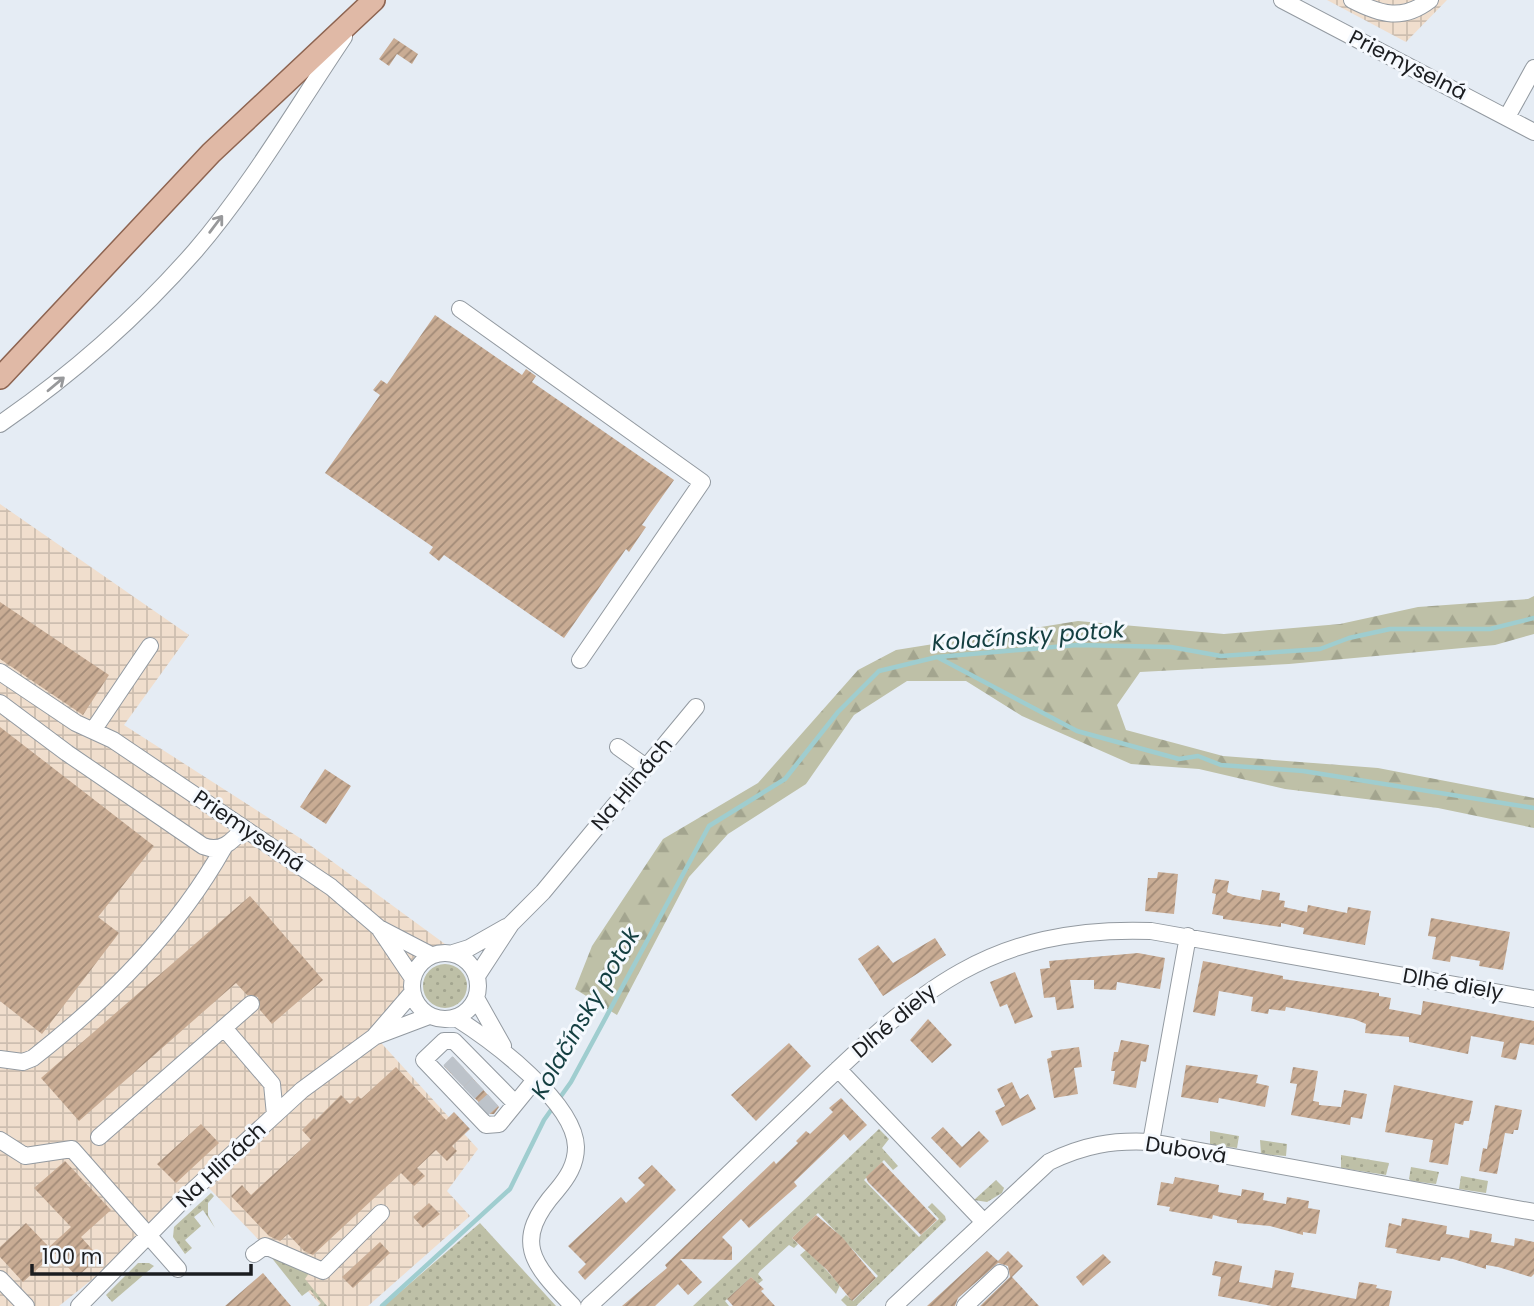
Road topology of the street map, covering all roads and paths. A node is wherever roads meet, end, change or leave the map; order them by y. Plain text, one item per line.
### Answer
1 (1282, 0) edge
2 (1352, 0) edge
3 (1430, 0) edge
4 (368, 5) edge
5 (1534, 68) edge
6 (1507, 117) junction
7 (1534, 132) edge
8 (460, 309) dead end
9 (0, 377) edge
10 (0, 424) edge
11 (150, 646) dead end
12 (580, 660) dead end
13 (0, 672) edge
14 (0, 703) edge
15 (696, 707) dead end
16 (94, 729) junction
17 (618, 747) dead end
18 (646, 767) junction
19 (244, 828) junction
20 (224, 847) junction
21 (511, 924) junction
22 (379, 928) junction
23 (1188, 936) junction
24 (453, 953) junction
25 (430, 956) junction
26 (477, 976) junction
27 (412, 985) junction
28 (476, 998) junction
29 (1534, 999) edge
30 (251, 1004) dead end
31 (429, 1016) junction
32 (456, 1018) junction
33 (224, 1028) junction
34 (374, 1037) junction
35 (506, 1051) junction
36 (0, 1059) edge
37 (838, 1069) junction
38 (534, 1081) junction
39 (272, 1084) junction
40 (302, 1090) junction
41 (476, 1090) tunnel mouth
42 (275, 1115) junction
43 (99, 1137) dead end
44 (0, 1140) edge
45 (1151, 1142) junction
46 (1534, 1212) edge
47 (381, 1213) dead end
48 (983, 1221) junction
49 (147, 1234) junction
50 (254, 1254) dead end
51 (178, 1269) dead end
52 (1000, 1273) dead end
53 (0, 1279) edge
54 (26, 1306) edge
55 (79, 1306) edge
56 (573, 1306) edge
57 (589, 1306) edge
58 (894, 1306) edge
59 (965, 1306) edge

1 - 6 street, Priemyselná
2 - 3 street
4 - 9 main road
10 -> 4 street
5 - 6 street
6 - 7 street, Priemyselná
8 - 12 street
11 - 16 street
13 - 16 street, Priemyselná
14 - 20 street
15 - 18 street, Na Hlinách
16 - 19 street, Priemyselná
17 - 18 street
18 - 21 street, Na Hlinách
19 - 20 street
19 - 22 street, Priemyselná
20 - 36 street
21 - 24 street, Na Hlinách
21 - 26 street, Na Hlinách
22 - 25 street, Priemyselná
22 - 27 street, Priemyselná
23 - 29 street, Dlhé diely
23 - 37 street, Dlhé diely
23 - 45 street
24 - 25 street
24 - 26 street
25 - 27 street
26 - 28 street
27 - 31 street, Priemyselná
27 - 34 street, Na Hlinách
28 - 32 street
28 - 35 street
30 - 33 street
31 - 32 street
31 - 34 street, Na Hlinách
32 - 35 street
33 - 39 street
33 - 43 street
34 - 40 street, Na Hlinách
35 - 38 street
37 - 48 street
37 - 57 street, Dlhé diely
38 - 41 street
38 - 56 street
39 - 40 street
39 - 42 street
40 - 42 street, Na Hlinách
42 - 49 street, Na Hlinách
44 - 49 street
45 - 46 street, Dubová
45 - 48 street, Dubová
47 - 50 street
48 - 58 street, Dubová
49 - 51 street
49 - 55 street, Na Hlinách
52 - 59 street
53 - 54 street

